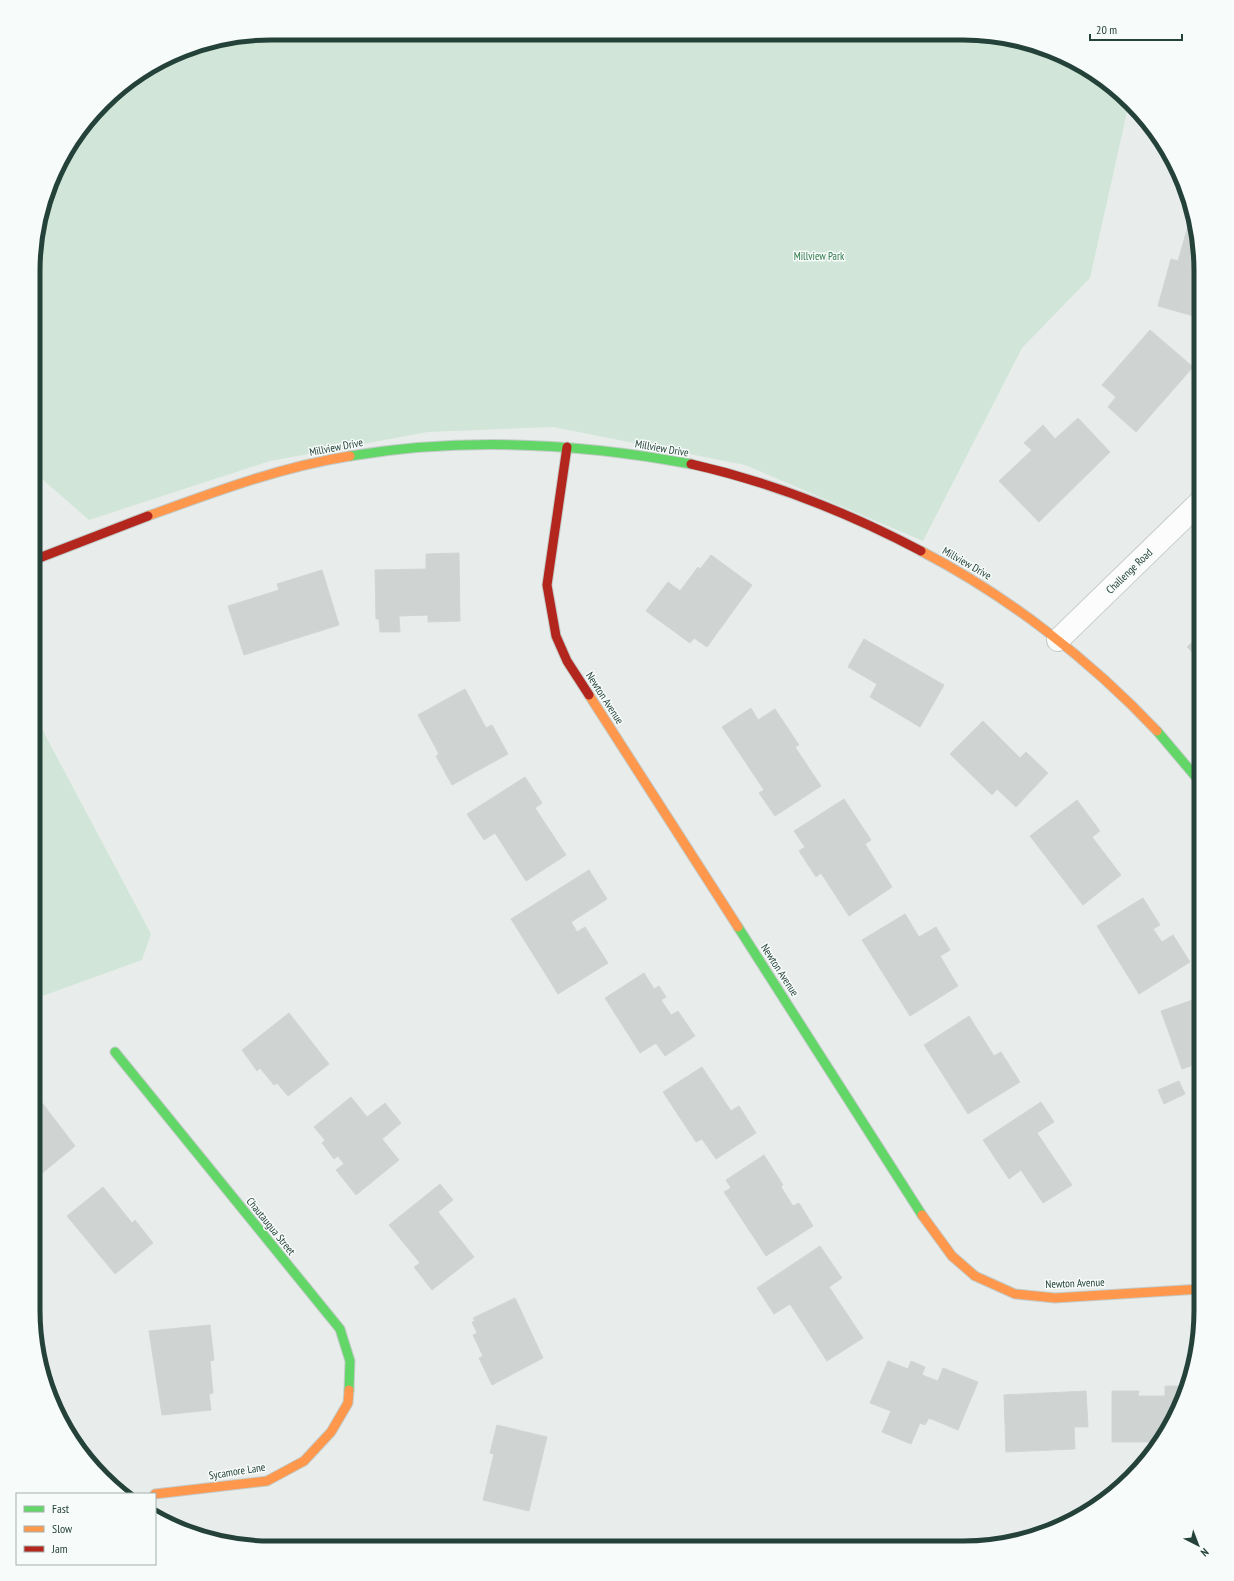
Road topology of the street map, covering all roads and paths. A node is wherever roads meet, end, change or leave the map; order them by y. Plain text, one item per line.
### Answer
1 (567, 447) junction
2 (1194, 508) edge
3 (40, 558) edge
4 (1058, 640) junction
5 (1194, 775) edge
6 (115, 1052) dead end
7 (1194, 1289) edge
8 (331, 1432) joint
9 (156, 1494) edge

1 - 3 street, Millview Drive
1 - 4 street, Millview Drive
1 - 7 street, Newton Avenue
2 - 4 street, Challenge Road
4 - 5 street, Millview Drive
6 - 8 street, Chautaugua Street
8 - 9 street, Sycamore Lane

